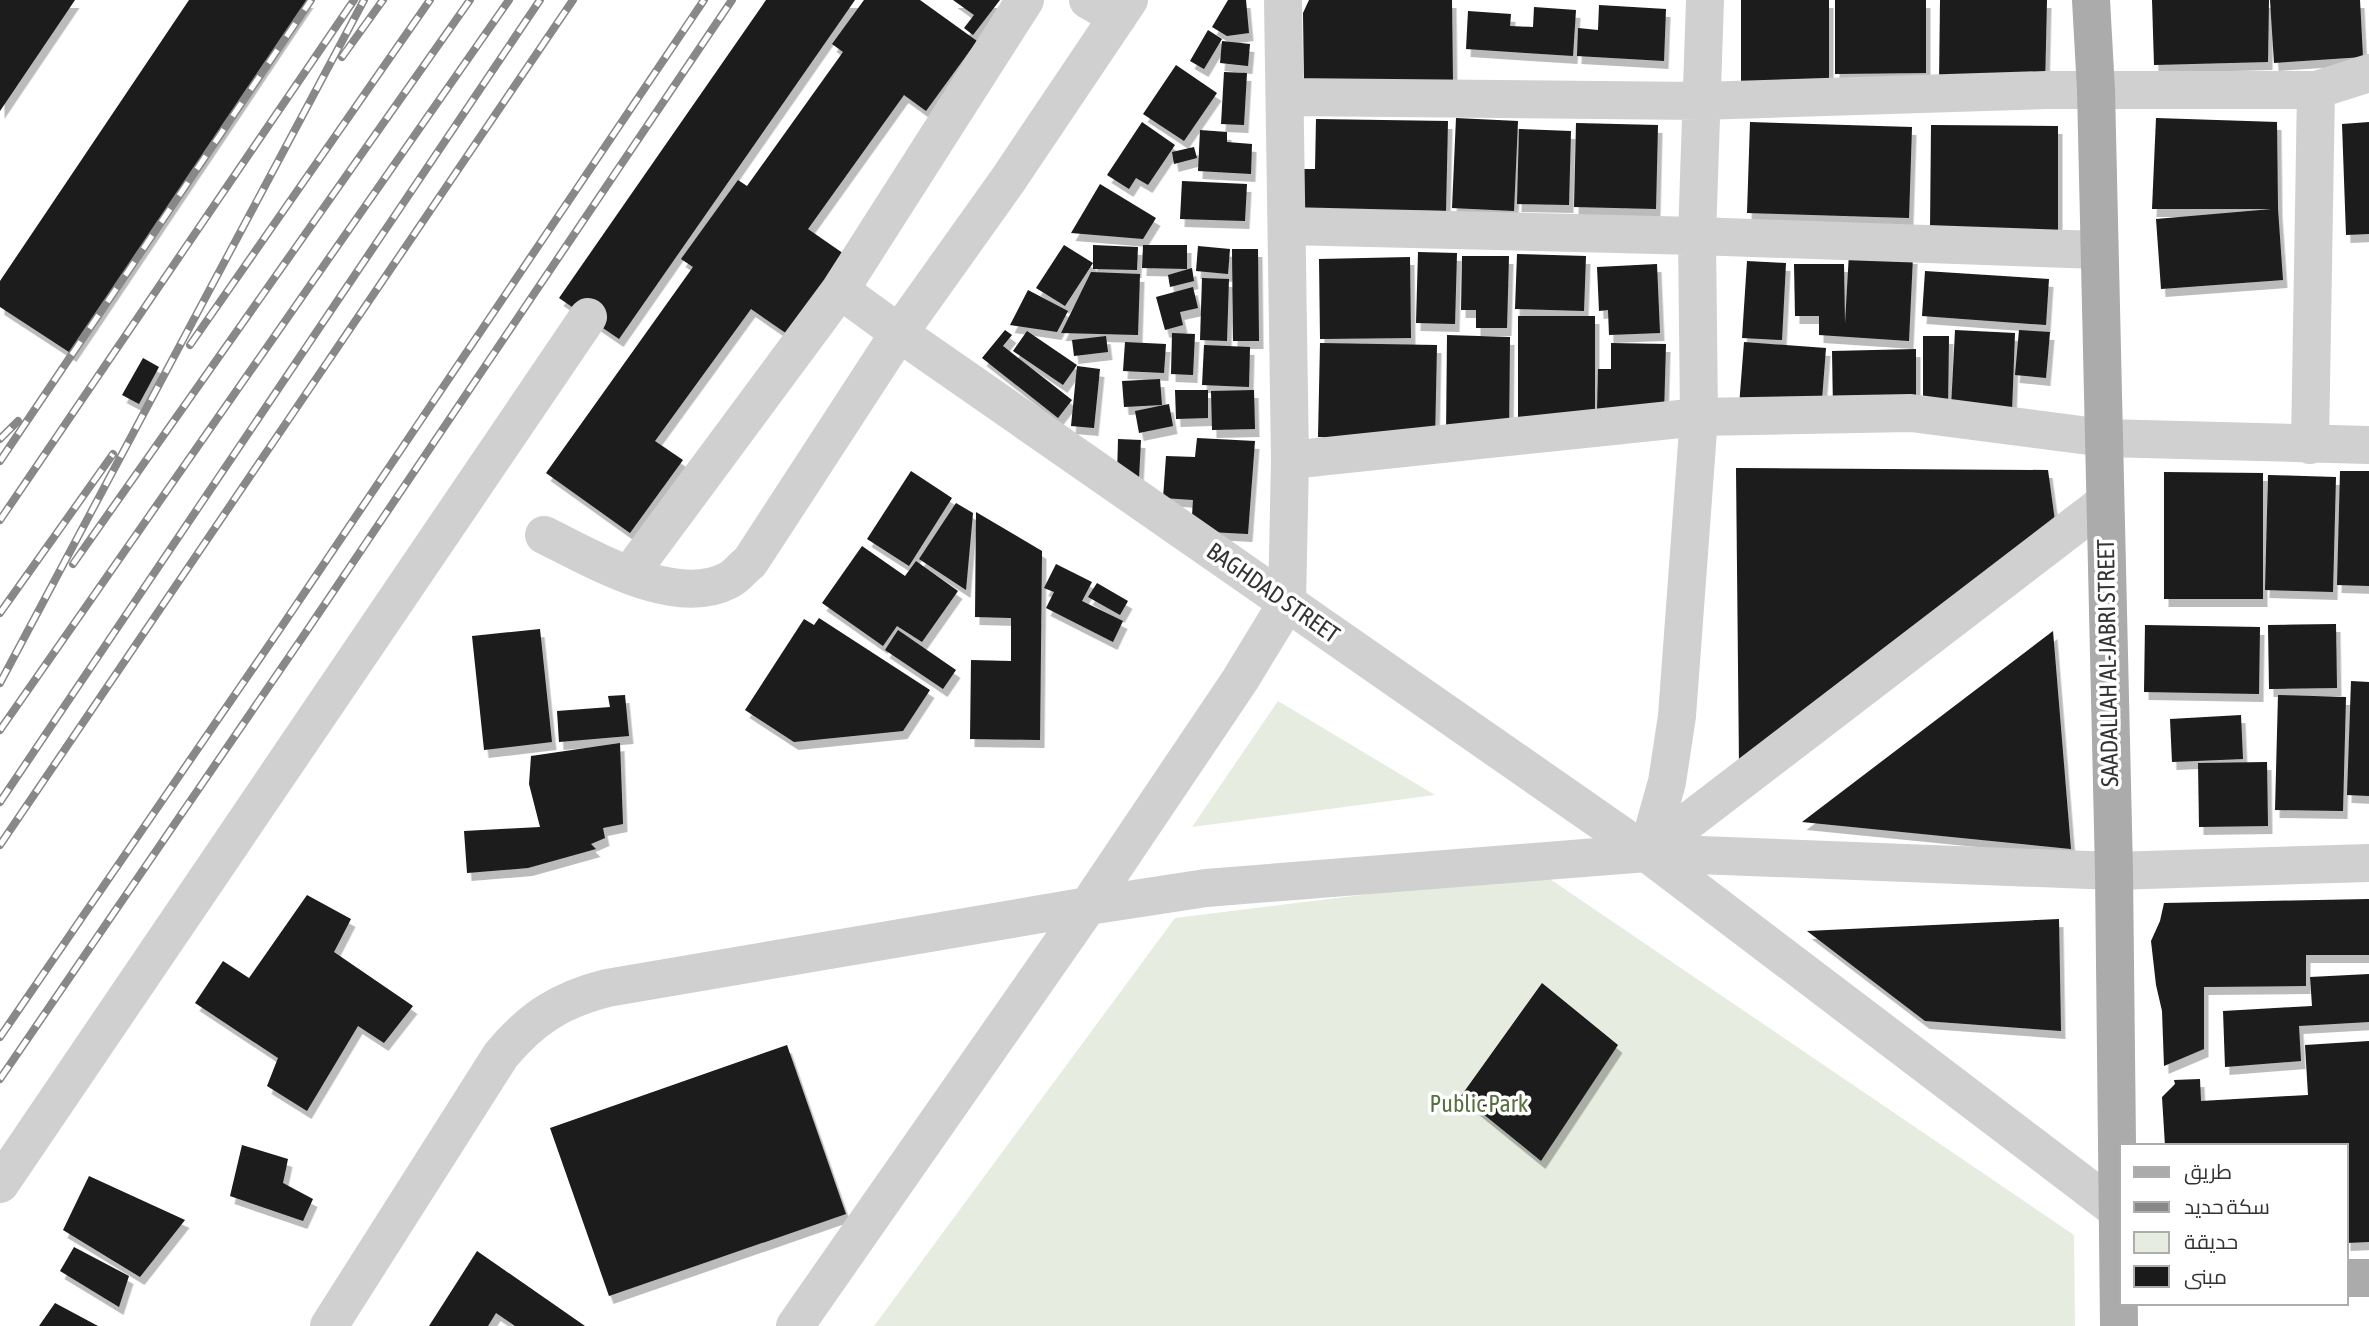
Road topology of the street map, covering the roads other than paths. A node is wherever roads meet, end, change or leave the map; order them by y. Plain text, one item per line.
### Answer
1 (1025, 0) edge
2 (1283, 0) edge
3 (1704, 0) edge
4 (2091, 0) edge
5 (1111, 6) edge
6 (2369, 73) edge
7 (2096, 90) junction
8 (2316, 90) junction
9 (1285, 97) junction
10 (1700, 101) junction
11 (1287, 226) junction
12 (1697, 236) junction
13 (2098, 250) junction
14 (840, 290) junction
15 (588, 317) dead end
16 (899, 333) junction
17 (1699, 418) junction
18 (2104, 438) junction
19 (2310, 445) junction
20 (2369, 445) edge
21 (1290, 460) junction
22 (2104, 502) junction
23 (544, 536) dead end
24 (629, 575) junction
25 (1287, 603) junction
26 (1647, 853) junction
27 (2369, 863) edge
28 (2113, 870) junction
29 (1088, 906) junction
30 (0, 1184) edge
31 (2117, 1210) junction
32 (2120, 1278) edge
33 (2348, 1278) edge
34 (2369, 1278) edge
35 (329, 1326) edge
36 (795, 1326) edge
37 (2119, 1326) edge

1 - 14 street
2 - 9 street
3 - 10 street
4 - 7 main road, SAADALLAH AL-JABRI STREET
5 - 16 street
6 - 8 street
7 - 8 street
7 - 10 street
7 - 13 main road, SAADALLAH AL-JABRI STREET
8 - 19 street
9 - 10 street
9 - 11 street
10 - 12 street
11 - 12 street
11 - 21 street
12 - 13 street
12 - 17 street
13 - 18 main road, SAADALLAH AL-JABRI STREET
14 - 16 street, BAGHDAD STREET
14 - 24 street
15 - 30 street
16 - 24 street
16 - 25 street, BAGHDAD STREET
17 - 18 street
17 - 21 street
17 - 26 street
18 - 19 street
18 - 22 main road, SAADALLAH AL-JABRI STREET
19 - 20 street
21 - 25 street
22 - 26 street
22 - 28 main road, SAADALLAH AL-JABRI STREET
23 - 24 street
25 - 26 street, BAGHDAD STREET
25 - 29 street
26 - 28 street
26 - 29 street
26 - 31 street, BAGHDAD STREET
27 - 28 street
28 - 31 main road, SAADALLAH AL-JABRI STREET
29 - 35 street
29 - 36 street
31 - 32 main road, SAADALLAH AL-JABRI STREET
32 - 37 main road, SAADALLAH AL-JABRI STREET
33 - 34 main road

